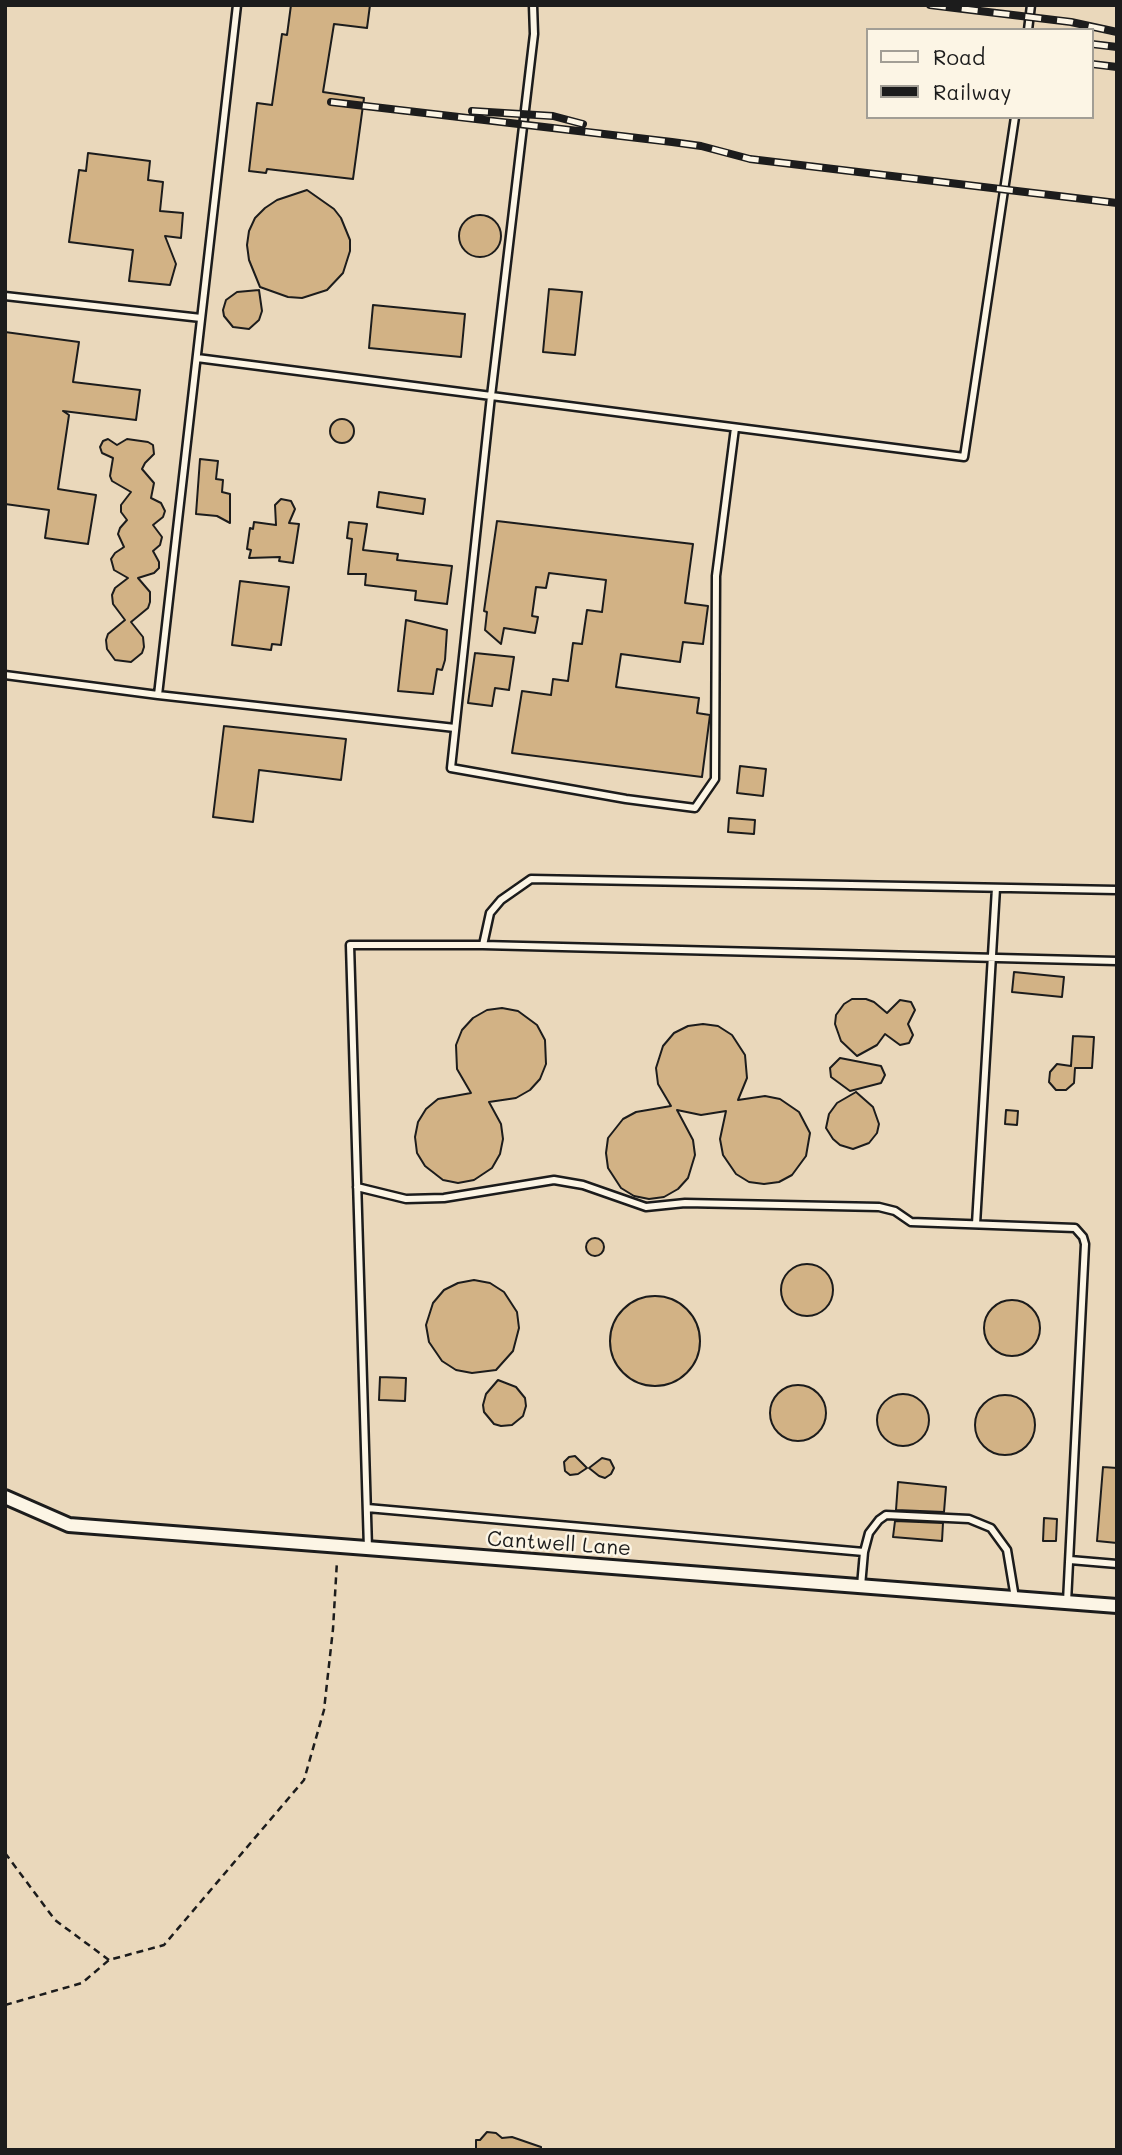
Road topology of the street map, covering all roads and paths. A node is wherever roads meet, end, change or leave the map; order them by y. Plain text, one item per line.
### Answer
1 (237, 5) edge
2 (533, 5) edge
3 (1031, 5) edge
4 (1028, 28) edge
5 (1015, 119) edge
6 (5, 296) edge
7 (201, 318) junction
8 (197, 358) junction
9 (491, 396) junction
10 (735, 428) junction
11 (5, 676) edge
12 (159, 695) junction
13 (455, 728) junction
14 (996, 888) junction
15 (1117, 890) edge
16 (483, 945) junction
17 (992, 957) junction
18 (1117, 961) edge
19 (357, 1187) junction
20 (976, 1224) junction
21 (5, 1497) edge
22 (366, 1508) junction
23 (337, 1547) junction
24 (368, 1549) junction
25 (864, 1552) junction
26 (1070, 1560) junction
27 (1117, 1564) edge
28 (861, 1586) junction
29 (1015, 1598) junction
30 (1068, 1602) junction
31 (1117, 1606) edge
32 (5, 1853) edge
33 (109, 1960) junction
34 (5, 2005) edge

1 - 7 lane
2 - 9 lane
3 - 4 lane
5 - 10 lane
6 - 7 lane
7 - 8 lane
8 - 9 lane
8 - 12 lane
9 - 10 lane
9 - 13 lane
10 - 13 lane
11 - 12 lane
12 - 13 lane
14 - 15 lane
14 - 16 lane
14 - 17 lane
16 - 17 lane
16 - 19 lane
17 - 18 lane
17 - 20 lane
19 - 20 lane
19 - 22 lane
20 - 26 lane
21 - 23 street, Cantwell Lane
22 - 24 lane
22 - 25 lane
23 - 24 street, Cantwell Lane
23 - 33 path
24 - 28 street, Cantwell Lane
25 - 28 lane
25 - 29 lane
26 - 27 lane
26 - 30 lane
28 - 29 street, Cantwell Lane
29 - 30 street, Cantwell Lane
30 - 31 street, Cantwell Lane
32 - 33 path
33 - 34 path

